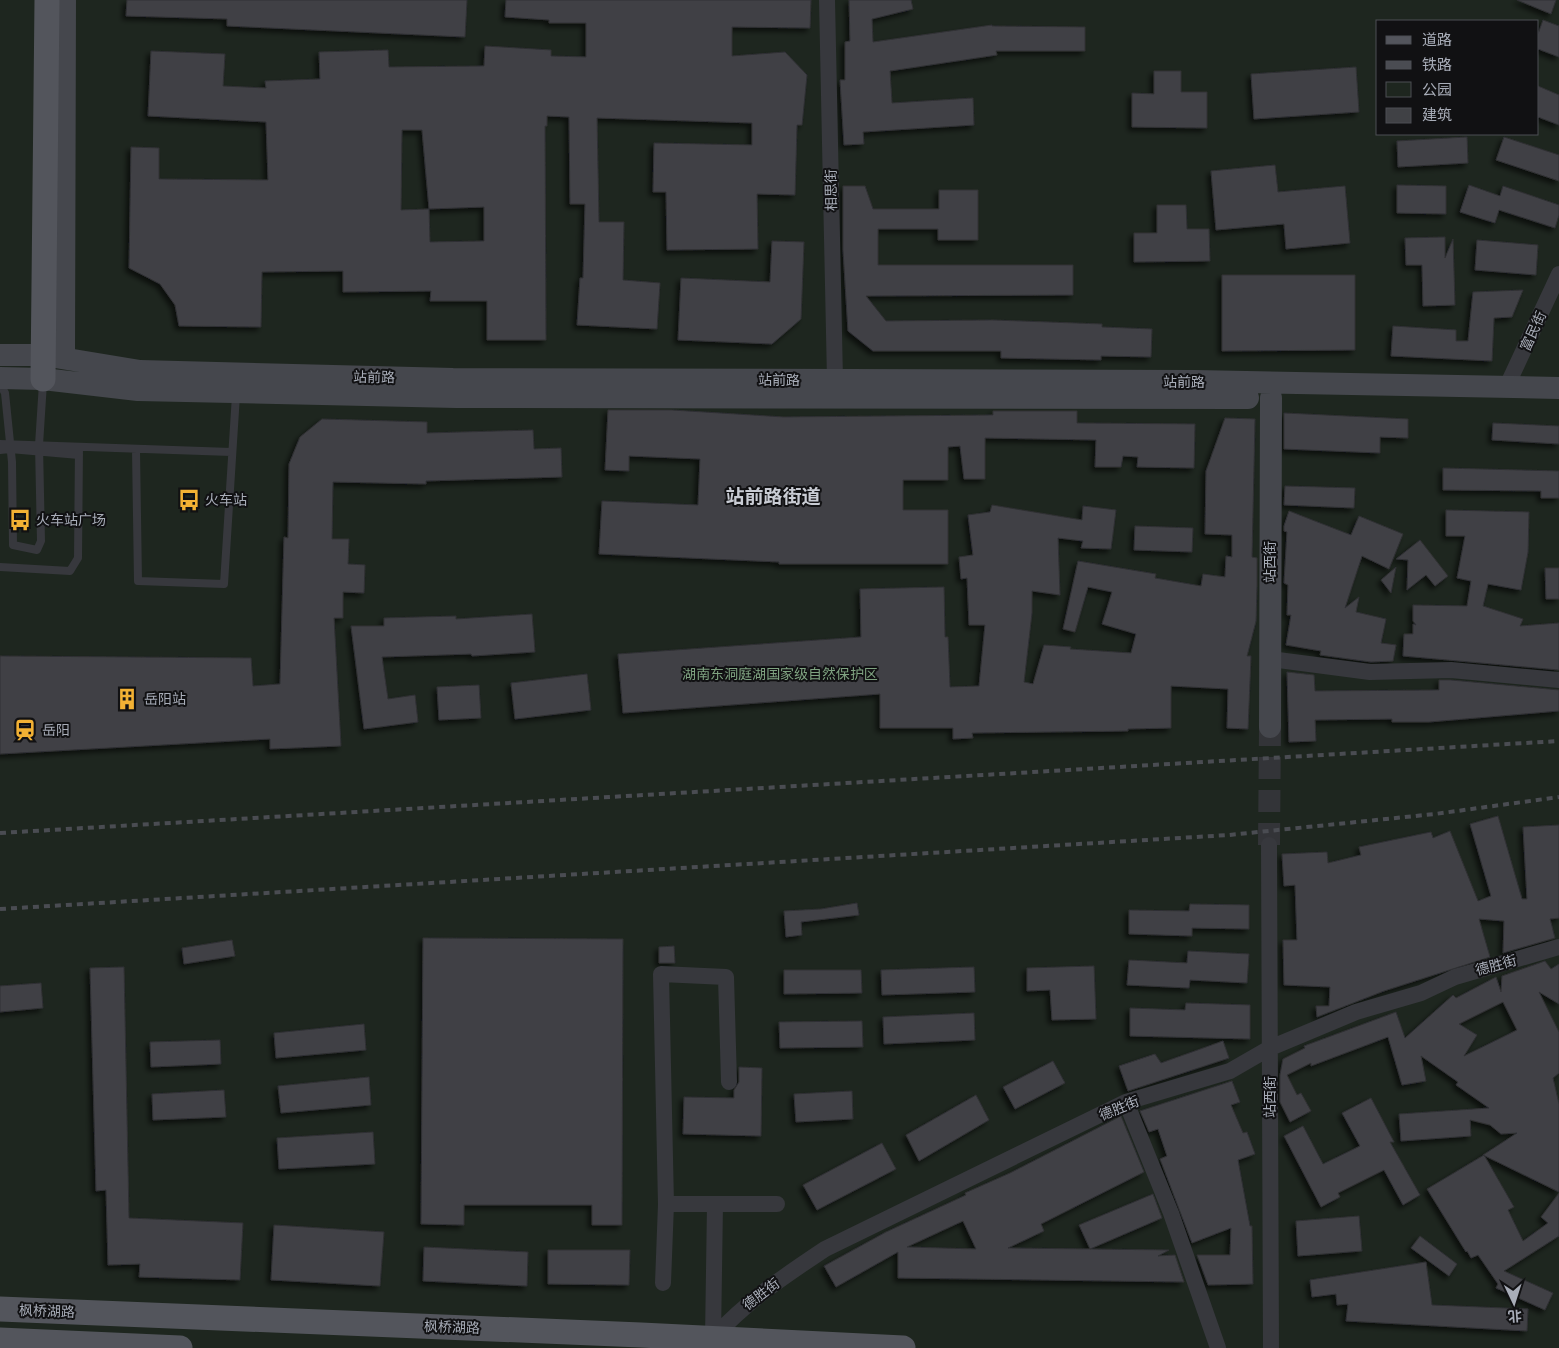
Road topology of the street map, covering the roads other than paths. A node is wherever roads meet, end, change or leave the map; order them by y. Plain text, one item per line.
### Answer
1 (47, 0) edge
2 (66, 0) edge
3 (827, 0) edge
4 (1559, 274) edge
5 (0, 355) edge
6 (50, 364) junction
7 (0, 378) edge
8 (835, 380) junction
9 (0, 384) edge
10 (1506, 388) junction
11 (1559, 388) edge
12 (236, 392) junction
13 (1271, 398) junction
14 (1559, 401) edge
15 (0, 444) edge
16 (10, 446) junction
17 (39, 448) junction
18 (0, 450) edge
19 (136, 450) junction
20 (79, 451) junction
21 (231, 452) junction
22 (0, 567) edge
23 (1270, 659) junction
24 (1559, 680) edge
25 (1270, 727) tunnel mouth
26 (1269, 845) tunnel mouth
27 (1559, 947) edge
28 (1270, 1048) junction
29 (729, 1082) dead end
30 (1126, 1102) junction
31 (666, 1204) junction
32 (715, 1204) junction
33 (777, 1204) dead end
34 (663, 1283) dead end
35 (0, 1310) edge
36 (713, 1338) junction
37 (0, 1340) edge
38 (45, 1345) edge
39 (180, 1348) edge
40 (903, 1348) edge
41 (1218, 1348) edge
42 (1271, 1348) edge

1 - 6 main road
2 - 6 main road
3 - 8 street, 相思街
4 - 10 street, 富民街
5 - 6 main road, 站前路
6 - 7 main road, 站前路
6 - 8 main road, 站前路
6 - 12 main road, 站前路
6 - 17 lane
8 - 10 main road, 站前路
9 - 16 lane
10 - 11 main road, 站前路
12 - 13 main road, 站前路
12 - 21 lane
13 - 14 main road, 站前路
13 - 23 main road, 站西街
15 - 16 lane
16 - 17 lane
16 - 17 lane
16 - 18 lane
17 - 20 lane
19 - 20 lane
19 - 21 lane
19 - 21 lane
20 - 22 lane
23 - 24 street
23 - 25 main road, 站西街
26 - 28 street, 站西街
27 - 28 street, 德胜街
28 - 30 street, 德胜街
28 - 42 street, 站西街
29 - 31 street
30 - 36 street, 德胜街
30 - 41 street
31 - 32 street
31 - 34 street
32 - 33 street
32 - 36 street
35 - 36 main road, 枫桥湖路
36 - 40 main road, 枫桥湖路
37 - 38 main road
38 - 39 main road

